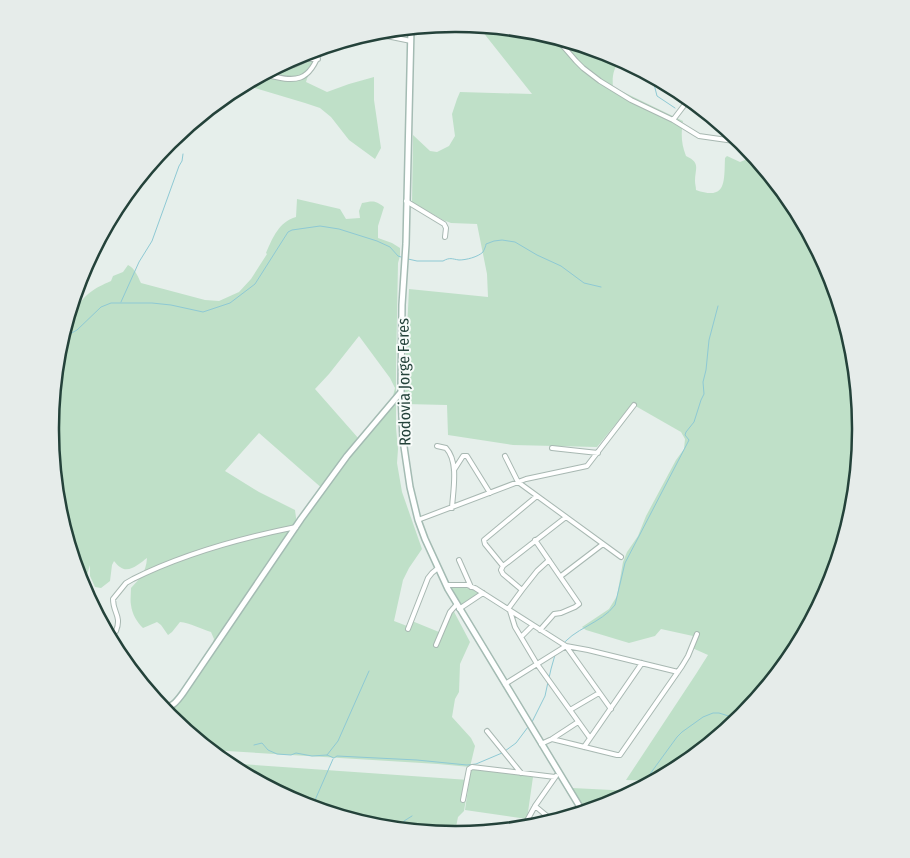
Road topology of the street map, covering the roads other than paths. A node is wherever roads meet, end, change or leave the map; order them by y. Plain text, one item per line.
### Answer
1 (410, 35) edge
2 (393, 38) edge
3 (410, 41) junction
4 (565, 48) edge
5 (314, 59) edge
6 (318, 59) joint
7 (274, 76) edge
8 (684, 105) edge
9 (673, 120) junction
10 (725, 140) edge
11 (406, 201) junction
12 (445, 237) dead end
13 (401, 392) junction
14 (634, 404) dead end
15 (437, 446) dead end
16 (552, 448) dead end
17 (598, 452) junction
18 (505, 456) dead end
19 (454, 470) junction
20 (518, 482) junction
21 (490, 493) junction
22 (537, 496) junction
23 (452, 508) junction
24 (566, 517) junction
25 (418, 520) junction
26 (296, 527) junction
27 (535, 540) junction
28 (603, 544) junction
29 (621, 557) dead end
30 (459, 560) dead end
31 (549, 560) junction
32 (503, 566) junction
33 (438, 568) junction
34 (560, 576) junction
35 (446, 585) junction
36 (471, 586) junction
37 (522, 590) junction
38 (483, 593) junction
39 (458, 606) junction
40 (509, 610) junction
41 (533, 625) junction
42 (408, 629) dead end
43 (540, 630) junction
44 (116, 631) dead end
45 (697, 634) dead end
46 (521, 637) junction
47 (436, 645) dead end
48 (566, 646) junction
49 (642, 663) junction
50 (537, 664) junction
51 (678, 672) junction
52 (505, 684) junction
53 (599, 693) junction
54 (171, 705) edge
55 (611, 709) junction
56 (570, 710) junction
57 (578, 722) junction
58 (488, 731) dead end
59 (590, 738) junction
60 (552, 739) junction
61 (541, 744) junction
62 (584, 747) junction
63 (521, 773) junction
64 (557, 774) junction
65 (463, 800) dead end
66 (578, 805) edge
67 (535, 806) junction
68 (546, 815) edge
69 (528, 819) edge

1 - 3 main road, Rodovia Jorge Feres
2 - 3 street
3 - 11 main road, Rodovia Jorge Feres
4 - 9 street
5 - 6 street
6 - 7 street
8 - 9 street
9 - 10 street
11 - 12 street
11 - 13 main road, Rodovia Jorge Feres
13 - 25 main road, Rodovia Jorge Feres
13 - 26 main road
14 - 17 street
15 - 19 street
16 - 17 street
17 - 20 street
18 - 20 street
19 - 21 street
19 - 23 street
20 - 21 street
20 - 22 street
21 - 23 street
22 - 24 street
22 - 32 street
23 - 25 street
24 - 27 street
24 - 28 street
25 - 33 main road, Rodovia Jorge Feres
26 - 44 street
26 - 54 main road
27 - 31 street
27 - 32 street
28 - 29 street
28 - 34 street
30 - 36 street
31 - 34 street
31 - 37 street
32 - 37 street
33 - 35 main road, Rodovia Jorge Feres
33 - 42 street
34 - 43 street
35 - 36 street
35 - 39 main road, Rodovia Jorge Feres
36 - 38 street
37 - 40 street
38 - 39 street
38 - 40 street
39 - 47 street
39 - 52 main road, Rodovia Jorge Feres
40 - 41 street
40 - 46 street
41 - 43 street
41 - 46 street
43 - 48 street
45 - 51 street
46 - 50 street
48 - 49 street
48 - 50 street
48 - 53 street
49 - 51 street
49 - 55 street
50 - 52 street
50 - 56 street
51 - 62 street
52 - 61 main road, Rodovia Jorge Feres
53 - 55 street
53 - 56 street
55 - 59 street
56 - 57 street
57 - 59 street
57 - 60 street
58 - 63 street
59 - 62 street
60 - 61 street
60 - 62 street
61 - 64 main road, Rodovia Jorge Feres
63 - 64 street
63 - 65 street
64 - 66 main road, Rodovia Jorge Feres
64 - 67 street
67 - 68 street
67 - 69 street

